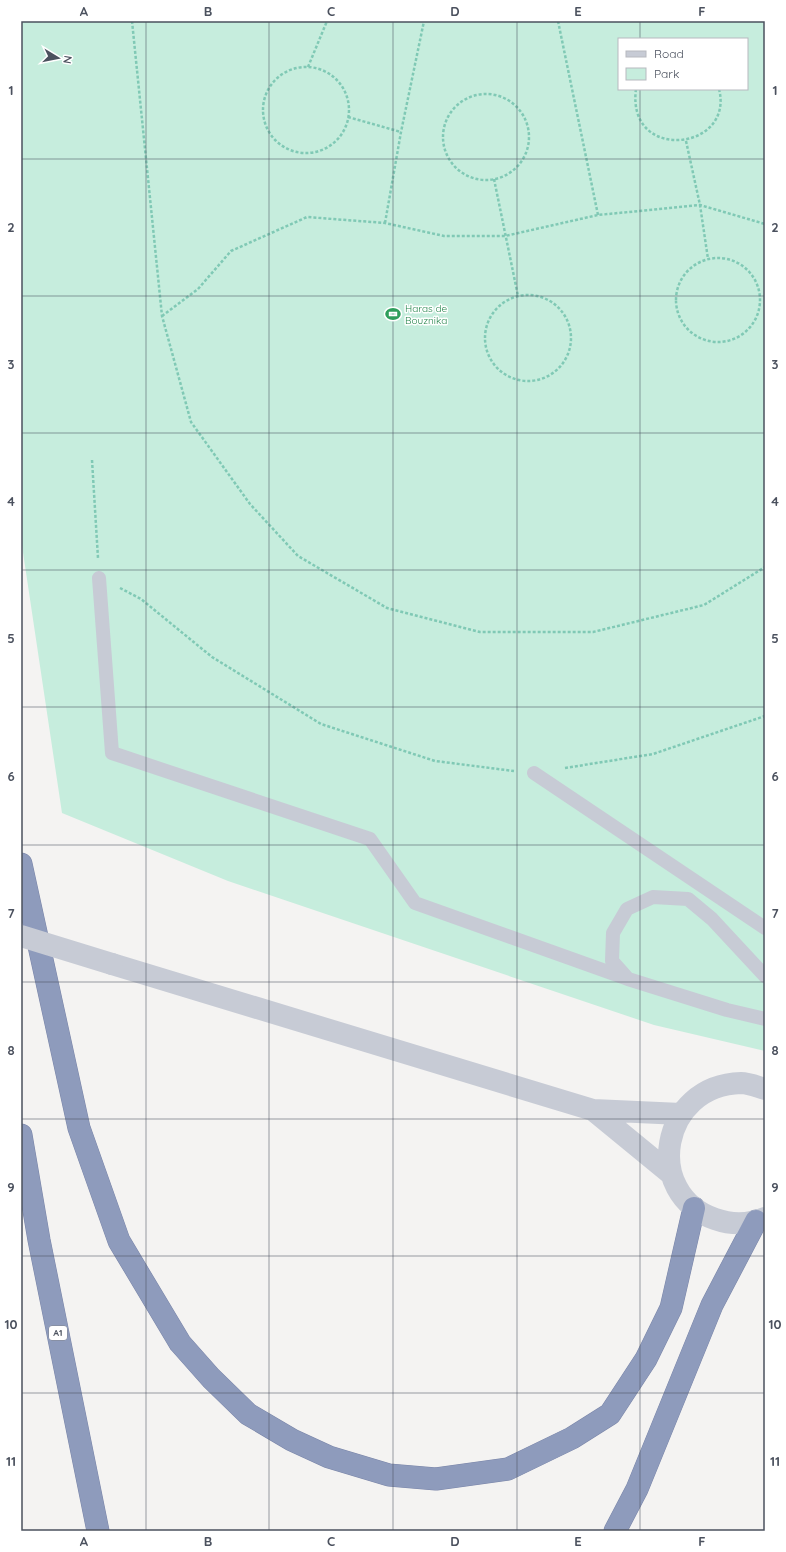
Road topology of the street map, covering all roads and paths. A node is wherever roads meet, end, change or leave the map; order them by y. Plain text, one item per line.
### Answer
1 (132, 21) edge
2 (327, 21) edge
3 (424, 21) edge
4 (558, 21) edge
5 (308, 67) junction
6 (636, 90) edge
7 (719, 90) edge
8 (348, 117) junction
9 (401, 132) junction
10 (686, 141) junction
11 (494, 179) junction
12 (700, 205) junction
13 (598, 215) junction
14 (385, 223) junction
15 (765, 224) edge
16 (505, 236) junction
17 (708, 259) junction
18 (518, 296) junction
19 (162, 316) junction
20 (92, 460) dead end
21 (765, 567) edge
22 (99, 578) junction
23 (765, 716) edge
24 (534, 774) junction
25 (21, 864) edge
26 (765, 928) edge
27 (21, 936) edge
28 (765, 976) edge
29 (628, 979) junction
30 (765, 1019) edge
31 (765, 1089) edge
32 (593, 1110) junction
33 (681, 1114) junction
34 (21, 1135) edge
35 (671, 1174) junction
36 (694, 1208) junction
37 (761, 1220) edge
38 (98, 1531) edge
39 (615, 1531) edge

1 - 19 path
2 - 5 path
3 - 9 path
4 - 13 path
5 - 8 path
5 - 8 path
6 - 10 path
7 - 10 path
8 - 9 path
9 - 14 path
10 - 12 path
11 - 11 path
11 - 16 path
12 - 13 path
12 - 15 path
12 - 17 path
13 - 16 path
14 - 16 path
14 - 19 path
16 - 18 path
17 - 17 path
18 - 18 path
19 - 21 path
20 - 22 path
22 - 24 path
22 - 29 lane
23 - 24 path
24 - 26 lane
25 - 36 highway
27 - 32 street, bridge
28 - 29 lane
29 - 30 lane
31 - 33 street
32 - 33 street
32 - 35 street
33 - 35 street
34 - 38 highway, A1
35 - 36 street
36 - 37 street
37 - 39 highway

